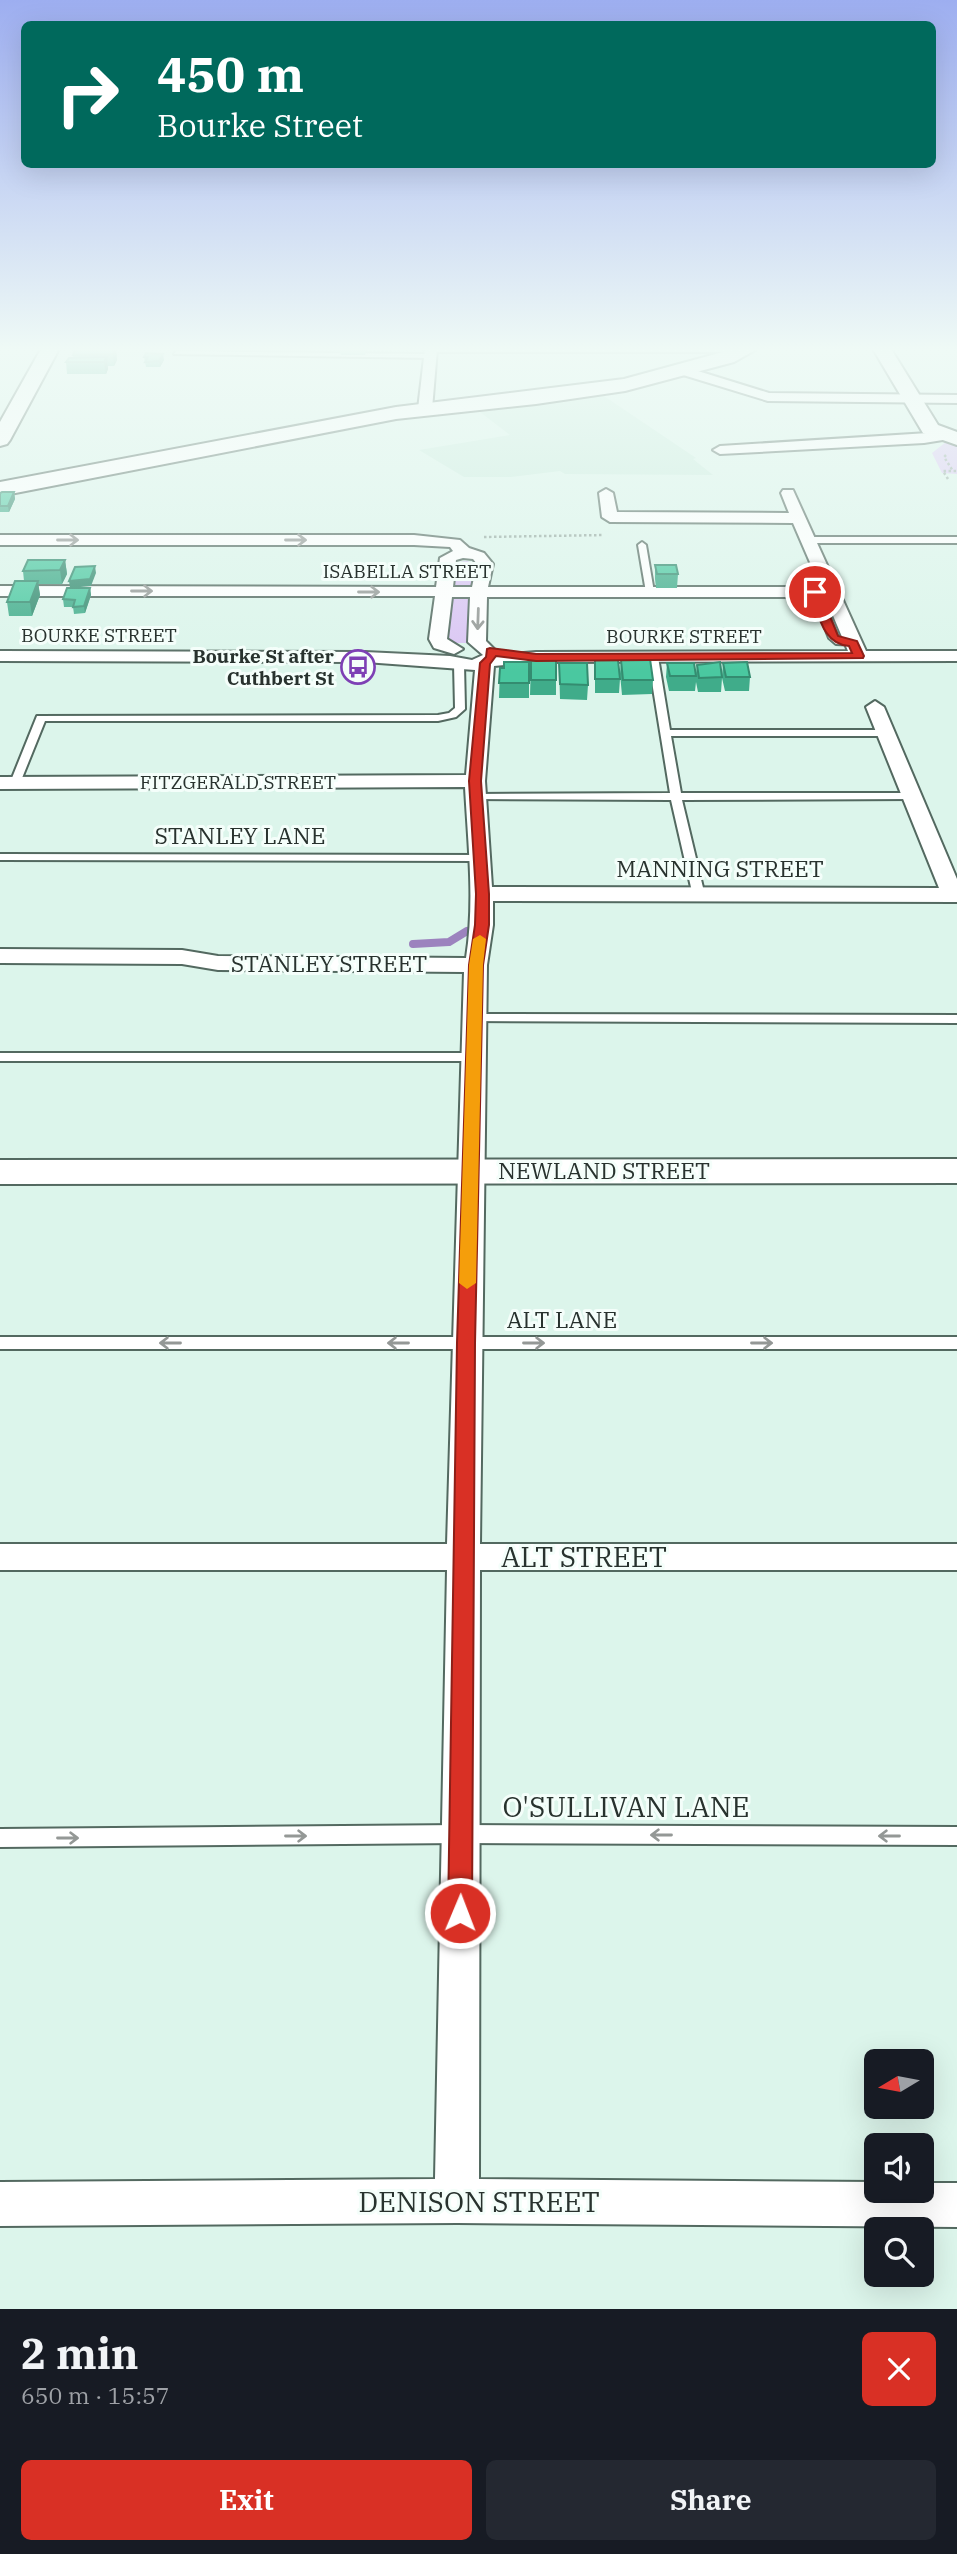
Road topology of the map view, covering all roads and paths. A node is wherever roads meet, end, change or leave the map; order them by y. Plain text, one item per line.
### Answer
1 (168, 457) edge
2 (944, 457) dead end
3 (955, 471) edge
4 (0, 478) edge
5 (948, 479) dead end
6 (43, 480) junction
7 (0, 489) edge
8 (606, 493) dead end
9 (788, 493) dead end
10 (797, 518) junction
11 (0, 540) edge
12 (810, 540) junction
13 (957, 540) edge
14 (642, 545) dead end
15 (465, 553) junction
16 (812, 584) joint
17 (0, 591) edge
18 (442, 592) junction
19 (479, 592) junction
20 (650, 592) junction
21 (856, 650) junction
22 (0, 656) edge
23 (470, 656) junction
24 (957, 656) edge
25 (536, 657) joint
26 (653, 657) junction
27 (875, 707) dead end
28 (667, 733) junction
29 (885, 733) junction
30 (8, 783) edge
31 (476, 789) junction
32 (912, 796) junction
33 (676, 797) junction
34 (0, 857) edge
35 (481, 858) junction
36 (482, 894) junction
37 (955, 895) edge
38 (699, 896) junction
39 (404, 952) dead end
40 (0, 956) edge
41 (182, 957) junction
42 (476, 965) junction
43 (474, 1018) junction
44 (957, 1019) edge
45 (0, 1057) edge
46 (473, 1057) junction
47 (471, 1171) junction
48 (957, 1171) edge
49 (0, 1172) edge
50 (0, 1343) edge
51 (466, 1343) junction
52 (957, 1343) edge
53 (0, 1557) edge
54 (464, 1557) junction
55 (957, 1557) edge
56 (461, 1834) junction
57 (957, 1836) edge
58 (0, 1838) edge
59 (457, 2201) junction
60 (0, 2204) edge
61 (957, 2205) edge

1 - 6 main road
2 - 3 path
3 - 5 path
4 - 6 main road
6 - 7 main road
8 - 10 street
9 - 10 street
10 - 12 street
11 -> 15 street
12 - 13 lane
12 - 21 street
14 - 20 lane
15 - 18 street
15 - 19 street
16 - 20 street, ISABELLA STREET
16 - 21 lane
17 -> 18 street, ISABELLA STREET
18 - 19 street, ISABELLA STREET
18 - 23 street
19 - 20 street, ISABELLA STREET
19 -> 23 street
21 - 24 street, BOURKE STREET
21 - 26 street, BOURKE STREET
22 - 23 street, BOURKE STREET
23 - 25 street, BOURKE STREET
23 - 30 lane
23 - 31 street
25 - 26 street, BOURKE STREET
26 - 28 lane
27 - 29 street
28 - 29 lane
28 - 33 lane
29 - 32 street
30 - 31 street, FITZGERALD STREET
31 - 33 lane
31 - 35 street
32 - 33 lane
32 - 37 street
33 - 38 lane
34 - 35 lane, STANLEY LANE
35 - 36 street
36 - 38 street, MANNING STREET
36 - 42 street
37 - 38 street, MANNING STREET
39 - 41 street, STANLEY STREET
40 - 41 street, STANLEY STREET
41 - 42 street, STANLEY STREET
42 - 43 street
43 - 44 lane
43 - 46 street
45 - 46 lane
46 - 47 street
47 - 48 main road, NEWLAND STREET
47 - 49 main road, NEWLAND STREET
47 - 51 street
51 -> 50 lane, ALT LANE
51 -> 52 lane, ALT LANE
51 - 54 street
53 - 54 street, ALT STREET
54 - 55 street, ALT STREET
54 - 56 street
57 -> 56 lane, O'SULLIVAN LANE
58 -> 56 lane, O'SULLIVAN LANE
56 - 59 street
59 - 60 street, DENISON STREET
59 - 61 street, DENISON STREET

